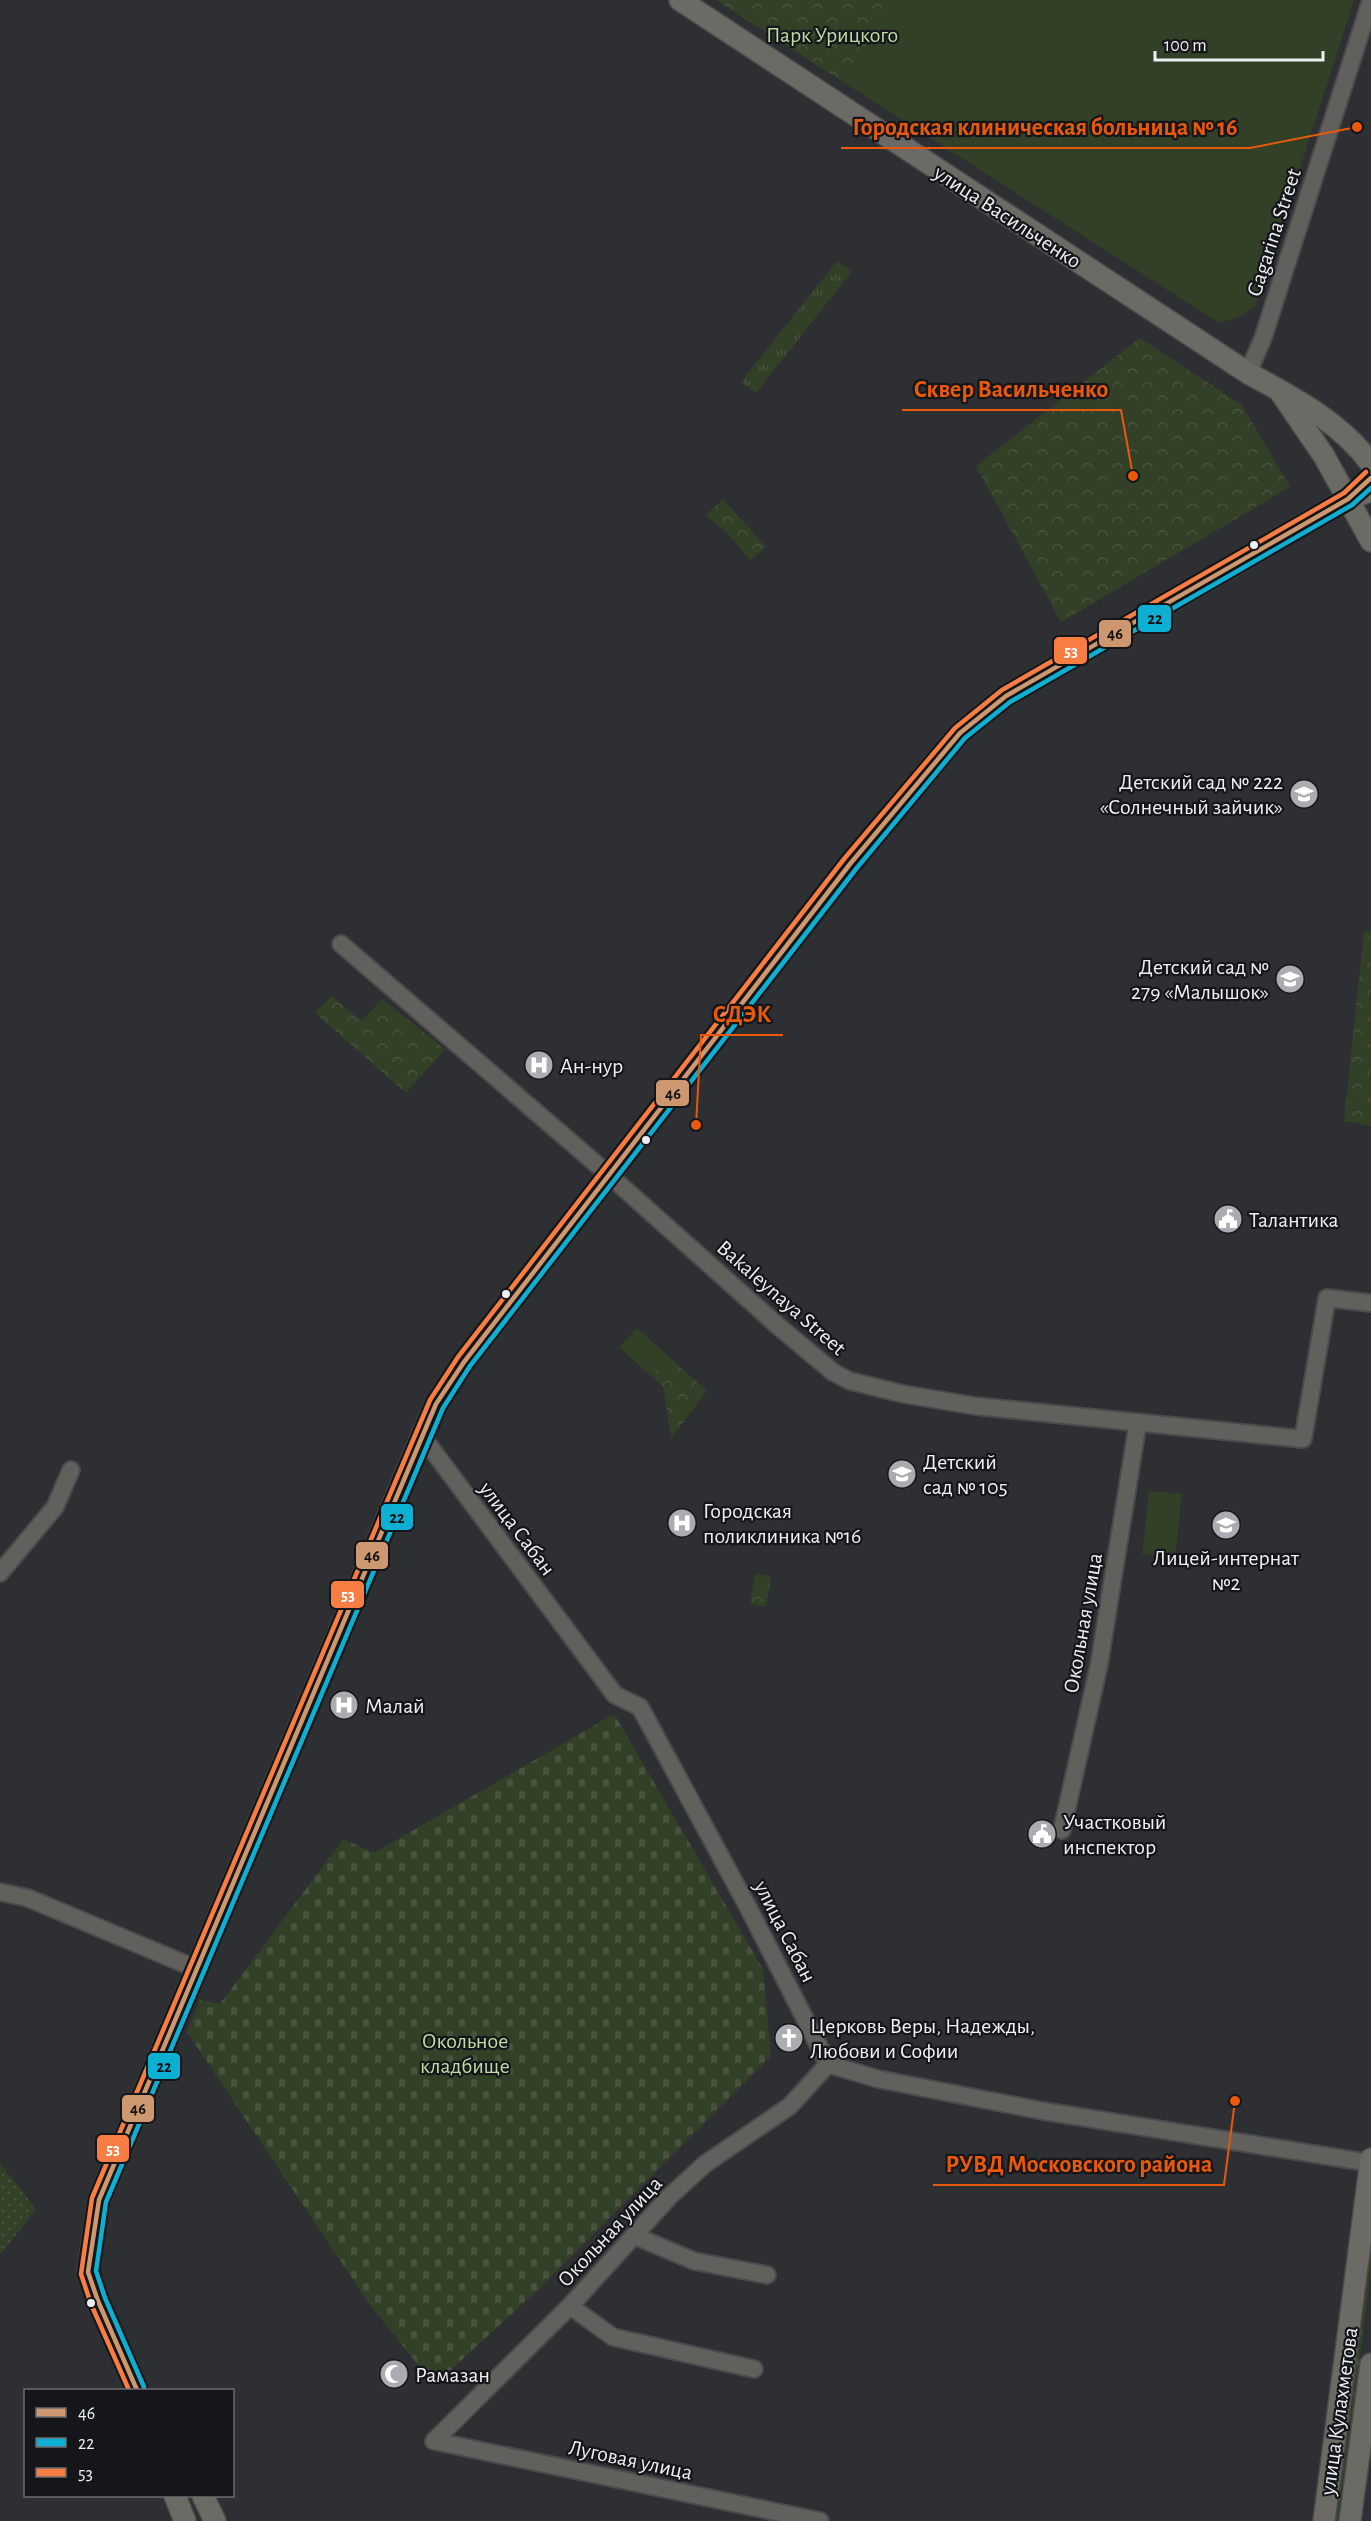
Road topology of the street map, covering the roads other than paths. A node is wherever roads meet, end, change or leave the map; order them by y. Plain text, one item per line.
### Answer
1 (680, 0) edge
2 (1371, 0) edge
3 (1248, 374) junction
4 (1278, 389) junction
5 (1371, 464) edge
6 (1371, 478) edge
7 (1371, 491) edge
8 (1348, 499) junction
9 (1371, 541) edge
10 (341, 944) dead end
11 (609, 1175) junction
12 (1371, 1303) edge
13 (1138, 1422) junction
14 (422, 1436) junction
15 (71, 1470) dead end
16 (0, 1574) edge
17 (1062, 1830) dead end
18 (0, 1892) edge
19 (197, 1969) junction
20 (828, 2064) junction
21 (1371, 2162) edge
22 (1367, 2212) edge
23 (635, 2236) junction
24 (767, 2275) dead end
25 (570, 2306) junction
26 (1371, 2364) edge
27 (754, 2368) dead end
28 (136, 2389) edge
29 (434, 2441) joint
30 (203, 2497) edge
31 (215, 2521) edge
32 (820, 2521) edge
33 (1324, 2521) edge
34 (1350, 2521) edge

1 - 3 main road, улица Васильченко
2 - 3 street, Gagarina Street
3 - 4 main road, улица Васильченко
4 - 5 main road, улица Васильченко
4 - 8 main road, улица Васильченко
6 - 8 main road
7 - 8 main road
8 - 9 main road
8 - 11 main road
10 - 11 street, Bakaleynaya Street
11 - 13 street, Bakaleynaya Street
11 - 14 main road
12 - 13 street, Bakaleynaya Street
13 - 17 street, Окольная улица
14 - 19 main road
14 - 20 street, улица Сабан
15 - 16 street
18 - 19 street
19 - 28 main road
20 - 21 street
20 - 23 street, Окольная улица
21 - 22 main road, улица Кулахметова
22 - 33 main road, улица Кулахметова
23 - 24 street
23 - 25 street, Окольная улица
25 - 27 street
25 - 29 street, Окольная улица
26 - 34 main road, улица Кулахметова
29 - 32 street, Луговая улица
30 - 31 main road

